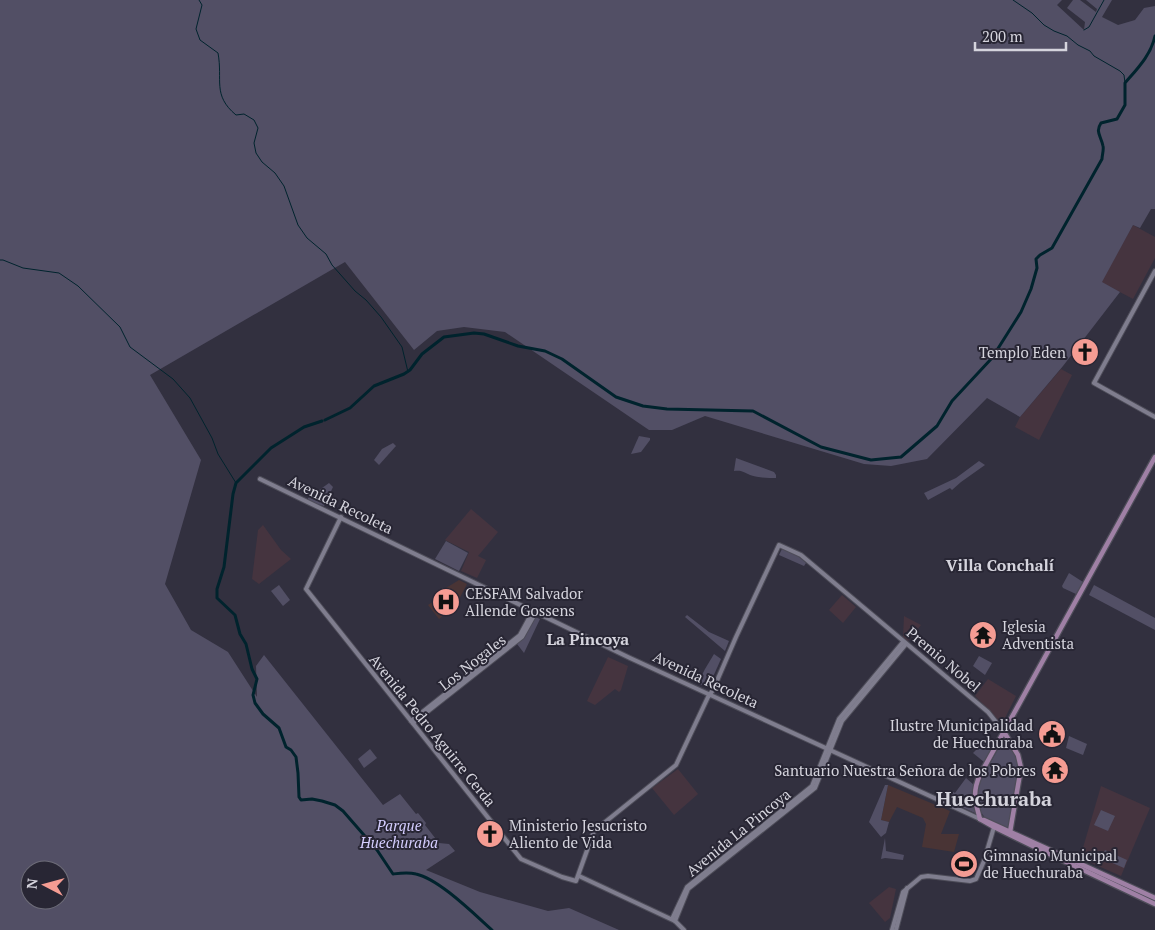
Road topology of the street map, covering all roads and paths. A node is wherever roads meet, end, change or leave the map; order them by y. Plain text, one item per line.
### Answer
1 (1155, 271) edge
2 (1155, 417) edge
3 (1155, 457) edge
4 (260, 479) dead end
5 (341, 517) junction
6 (534, 612) junction
7 (905, 643) junction
8 (710, 695) junction
9 (412, 722) junction
10 (1004, 732) junction
11 (830, 749) junction
12 (980, 819) junction
13 (994, 827) junction
14 (1010, 833) junction
15 (1068, 860) junction
16 (579, 876) junction
17 (1155, 898) edge
18 (1155, 904) edge
19 (674, 920) junction
20 (684, 930) edge
21 (894, 930) edge

1 - 2 street
3 - 10 main road
4 - 5 street, Avenida Recoleta
5 - 6 street, Avenida Recoleta
5 - 9 street, Avenida Pedro Aguirre Cerda
6 - 8 street, Avenida Recoleta
6 - 9 street, Los Nogales
7 - 8 street, Premio Nobel
7 - 10 street, Premio Nobel
7 - 11 street, Avenida La Pincoya
8 - 11 street, Avenida Recoleta
8 - 16 street
9 - 16 street, Avenida Pedro Aguirre Cerda
10 - 12 main road
10 - 14 main road, Premio Nobel
11 - 12 street, Avenida Recoleta
11 - 19 street, Avenida La Pincoya
12 - 13 main road, Avenida Recoleta
12 - 14 main road, Avenida Recoleta
13 - 14 main road, Avenida Recoleta
13 - 21 street
14 - 15 main road, Avenida Recoleta
15 - 17 main road, Avenida Recoleta
15 - 18 main road, Avenida Recoleta
16 - 19 street, Avenida Pedro Aguirre Cerda
19 - 20 street, Avenida Pedro Aguirre Cerda

